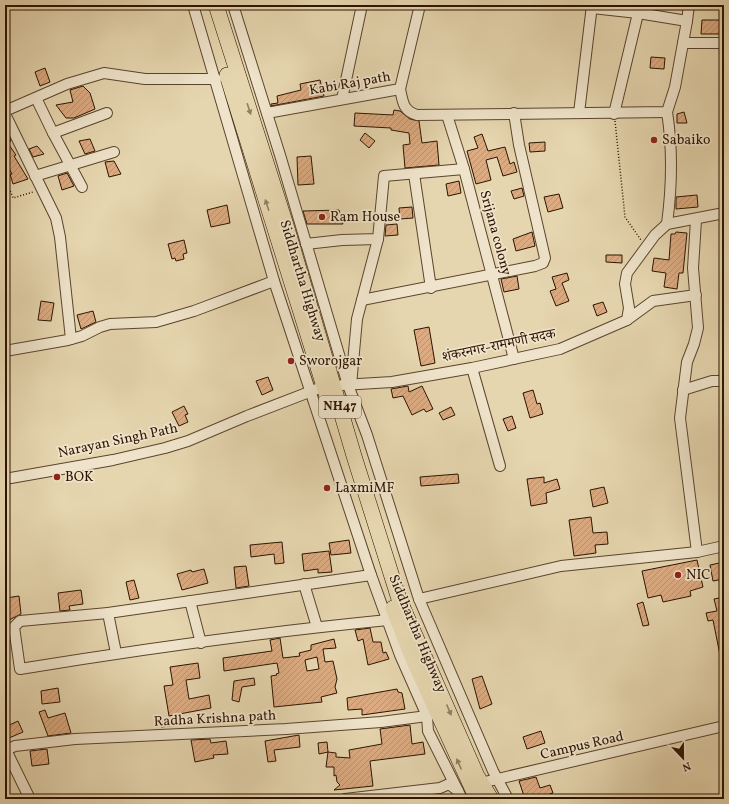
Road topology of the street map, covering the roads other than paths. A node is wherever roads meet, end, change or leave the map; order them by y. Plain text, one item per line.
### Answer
1 (193, 5) edge
2 (206, 5) edge
3 (216, 5) edge
4 (233, 5) edge
5 (362, 5) edge
6 (420, 5) edge
7 (689, 5) edge
8 (592, 7) edge
9 (639, 9) edge
10 (687, 21) junction
11 (683, 43) junction
12 (724, 43) edge
13 (216, 79) junction
14 (400, 89) junction
15 (36, 98) junction
16 (342, 99) junction
17 (5, 111) edge
18 (666, 112) junction
19 (107, 113) dead end
20 (267, 113) junction
21 (579, 113) junction
22 (5, 114) edge
23 (514, 114) junction
24 (614, 114) junction
25 (447, 115) junction
26 (52, 133) junction
27 (114, 152) dead end
28 (71, 166) junction
29 (464, 169) junction
30 (414, 174) junction
31 (35, 176) junction
32 (82, 187) dead end
33 (724, 213) edge
34 (696, 220) junction
35 (667, 224) junction
36 (378, 239) junction
37 (306, 244) junction
38 (492, 276) junction
39 (274, 281) junction
40 (431, 288) junction
41 (696, 295) junction
42 (362, 300) junction
43 (627, 320) junction
44 (72, 340) junction
45 (5, 351) edge
46 (514, 359) junction
47 (472, 368) junction
48 (724, 381) edge
49 (334, 387) junction
50 (682, 390) junction
51 (500, 466) dead end
52 (5, 479) edge
53 (724, 546) edge
54 (697, 552) junction
55 (371, 575) junction
56 (304, 584) junction
57 (419, 599) junction
58 (190, 601) junction
59 (108, 613) junction
60 (388, 620) junction
61 (317, 627) junction
62 (201, 643) junction
63 (116, 653) junction
64 (426, 716) junction
65 (724, 726) edge
66 (5, 750) edge
67 (497, 780) junction
68 (468, 790) edge
69 (30, 799) edge
70 (345, 799) edge
71 (477, 799) edge
72 (491, 799) edge
73 (508, 799) edge

1 - 13 street
49 -> 2 highway, Siddhartha Highway / NH47
3 -> 49 highway, Siddhartha Highway / NH47
4 - 20 street
5 - 16 street
6 - 14 street, Kabi Raj path
7 - 10 street
8 - 9 street
8 - 21 street
9 - 10 street
9 - 24 street
10 - 11 street
11 - 12 street
11 - 18 street
13 - 15 street
13 - 39 street
14 - 16 street, Kabi Raj path
14 - 25 street
15 - 17 street
15 - 26 street
16 - 20 street, Kabi Raj path
18 - 24 street
18 - 35 street
19 - 26 street
20 - 37 street
21 - 23 street
21 - 24 street
22 - 31 street
23 - 25 street
23 - 38 street
25 - 29 street, Srijana colony
26 - 28 street
27 - 28 street
28 - 31 street
28 - 32 street
29 - 30 street
29 - 38 street, Srijana colony
30 - 36 street
30 - 40 street
31 - 44 street
33 - 34 street
34 - 35 street
34 - 41 street
35 - 43 street
36 - 37 street
36 - 42 street
37 - 49 street
38 - 40 street
38 - 46 street, Srijana colony
39 - 44 street
39 - 49 street
40 - 42 street
41 - 43 street, शंकरनगर-राममणी सदक
41 - 50 street
42 - 49 street
43 - 46 street, शंकरनगर-राममणी सदक
44 - 45 street
46 - 47 street, शंकरनगर-राममणी सदक
47 - 49 street, शंकरनगर-राममणी सदक
47 - 51 street
48 - 50 street
49 - 52 street, Narayan Singh Path
49 - 55 street
49 - 57 street
49 - 68 highway, Siddhartha Highway / NH47
50 - 54 street
53 - 54 street
54 - 57 street
55 - 56 street
55 - 60 street
56 - 58 street
56 - 61 street
57 - 67 street
58 - 59 street
58 - 62 street
59 - 63 street
59 - 63 street
60 - 61 street
60 - 64 street
61 - 62 street
62 - 63 street
64 - 66 street, Radha Krishna path
64 - 68 street
65 - 67 street, Campus Road
66 - 69 street
67 - 68 street, Campus Road
67 - 73 street
68 - 70 street
68 - 71 highway, Siddhartha Highway / NH47
68 - 72 highway, Siddhartha Highway / NH47

